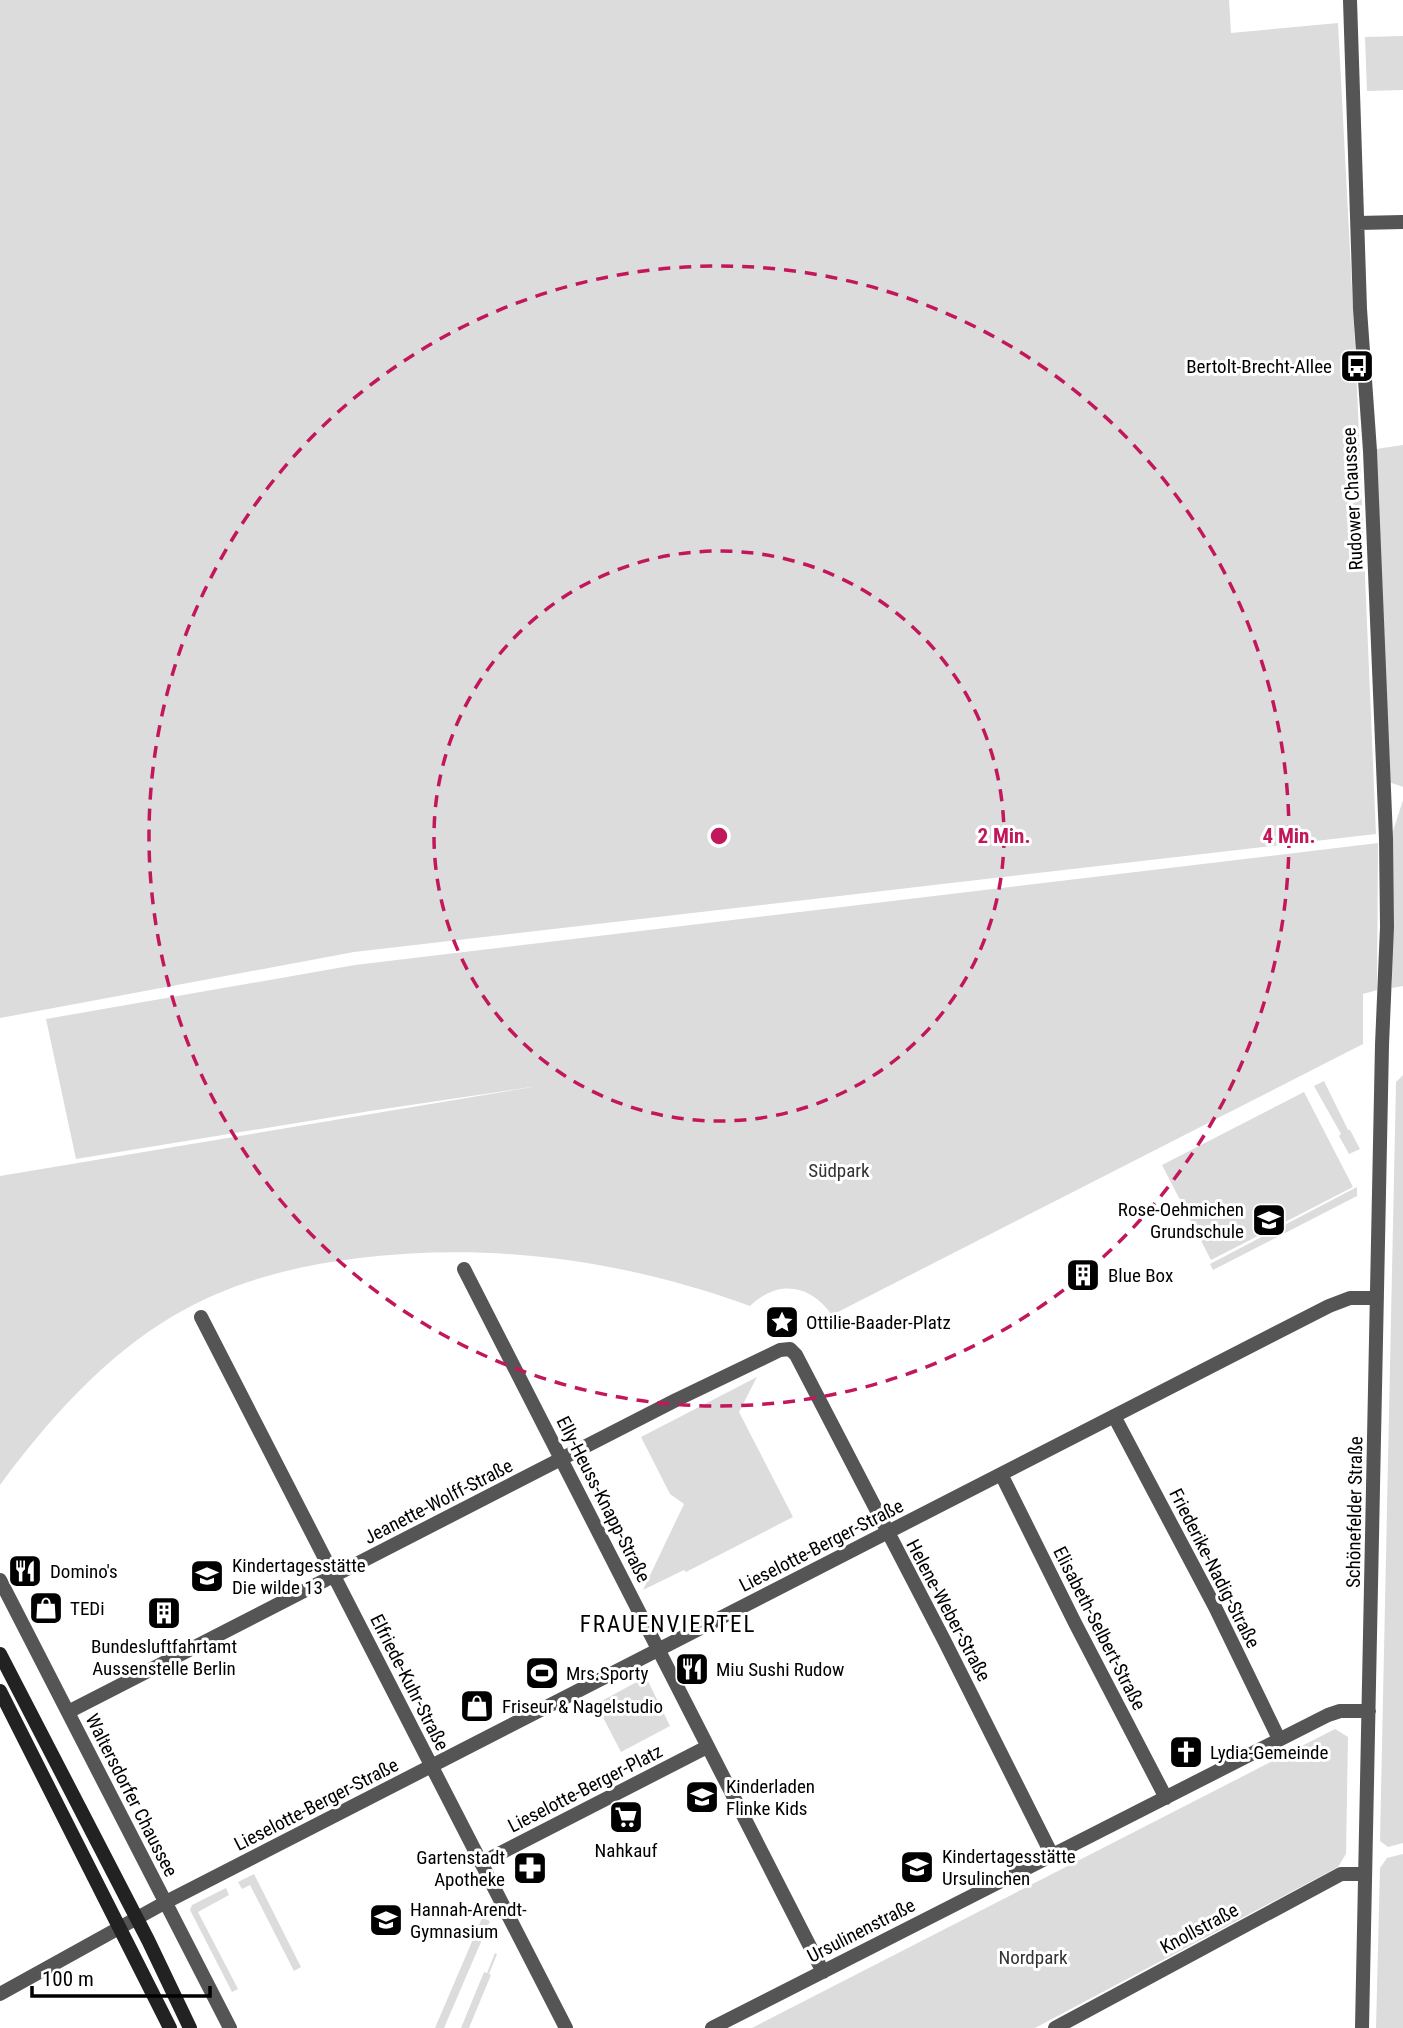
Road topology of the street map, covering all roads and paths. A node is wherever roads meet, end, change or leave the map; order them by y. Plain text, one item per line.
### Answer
1 (1350, 0) edge
2 (1403, 222) edge
3 (1357, 223) junction
4 (1384, 996) joint
5 (464, 1269) dead end
6 (1377, 1298) junction
7 (201, 1317) dead end
8 (789, 1349) joint
9 (1114, 1416) junction
10 (562, 1459) junction
11 (1001, 1474) junction
12 (887, 1533) junction
13 (334, 1575) junction
14 (0, 1580) edge
15 (658, 1651) junction
16 (0, 1654) edge
17 (0, 1691) edge
18 (1369, 1711) junction
19 (68, 1713) junction
20 (1279, 1739) junction
21 (707, 1747) junction
22 (431, 1766) junction
23 (1166, 1798) junction
24 (1052, 1855) junction
25 (481, 1863) junction
26 (1365, 1874) junction
27 (166, 1902) junction
28 (136, 1918) junction
29 (120, 1928) junction
30 (823, 1972) junction
31 (0, 1994) edge
32 (170, 2028) edge
33 (190, 2028) edge
34 (230, 2028) edge
35 (566, 2028) edge
36 (712, 2028) edge
37 (1055, 2028) edge
38 (1362, 2028) edge

1 - 3 street, Rudower Chaussee
2 - 3 street
3 - 4 street, Rudower Chaussee
4 - 6 street, Schönefelder Straße
5 - 10 street, Elly-Heuss-Knapp-Straße
6 - 9 street, Lieselotte-Berger-Straße
6 - 18 street, Schönefelder Straße
7 - 13 street, Elfriede-Kuhr-Straße
8 - 10 street, Jeanette-Wolff-Straße
8 - 12 street, Helene-Weber-Straße
9 - 11 street, Lieselotte-Berger-Straße
9 - 20 street, Friederike-Nadig-Straße
10 - 13 street, Jeanette-Wolff-Straße
10 - 15 street, Elly-Heuss-Knapp-Straße
11 - 12 street, Lieselotte-Berger-Straße
11 - 23 street, Elisabeth-Selbert-Straße
12 - 15 street, Lieselotte-Berger-Straße
12 - 24 street, Helene-Weber-Straße
13 - 19 street, Jeanette-Wolff-Straße
13 - 22 street, Elfriede-Kuhr-Straße
14 - 19 street, Waltersdorfer Chaussee
15 - 21 street, Elly-Heuss-Knapp-Straße
15 - 22 street, Lieselotte-Berger-Straße
16 - 28 main road
17 - 29 main road
18 - 20 street, Ursulinenstraße
18 - 26 street, Schönefelder Straße
19 - 27 street, Waltersdorfer Chaussee
20 - 23 street, Ursulinenstraße
21 - 25 street, Lieselotte-Berger-Platz
21 - 30 street, Elly-Heuss-Knapp-Straße
22 - 25 street, Elfriede-Kuhr-Straße
22 - 27 street, Lieselotte-Berger-Straße
23 - 24 street, Ursulinenstraße
24 - 30 street, Ursulinenstraße
25 - 35 street, Elfriede-Kuhr-Straße
26 - 37 street, Knollstraße
26 - 38 street, Schönefelder Straße
27 - 28 street, Lieselotte-Berger-Straße
27 - 34 street, Waltersdorfer Chaussee
28 - 29 street, Lieselotte-Berger-Straße
28 - 33 main road
29 - 31 street, Lieselotte-Berger-Straße
29 - 32 main road
30 - 36 street, Ursulinenstraße

